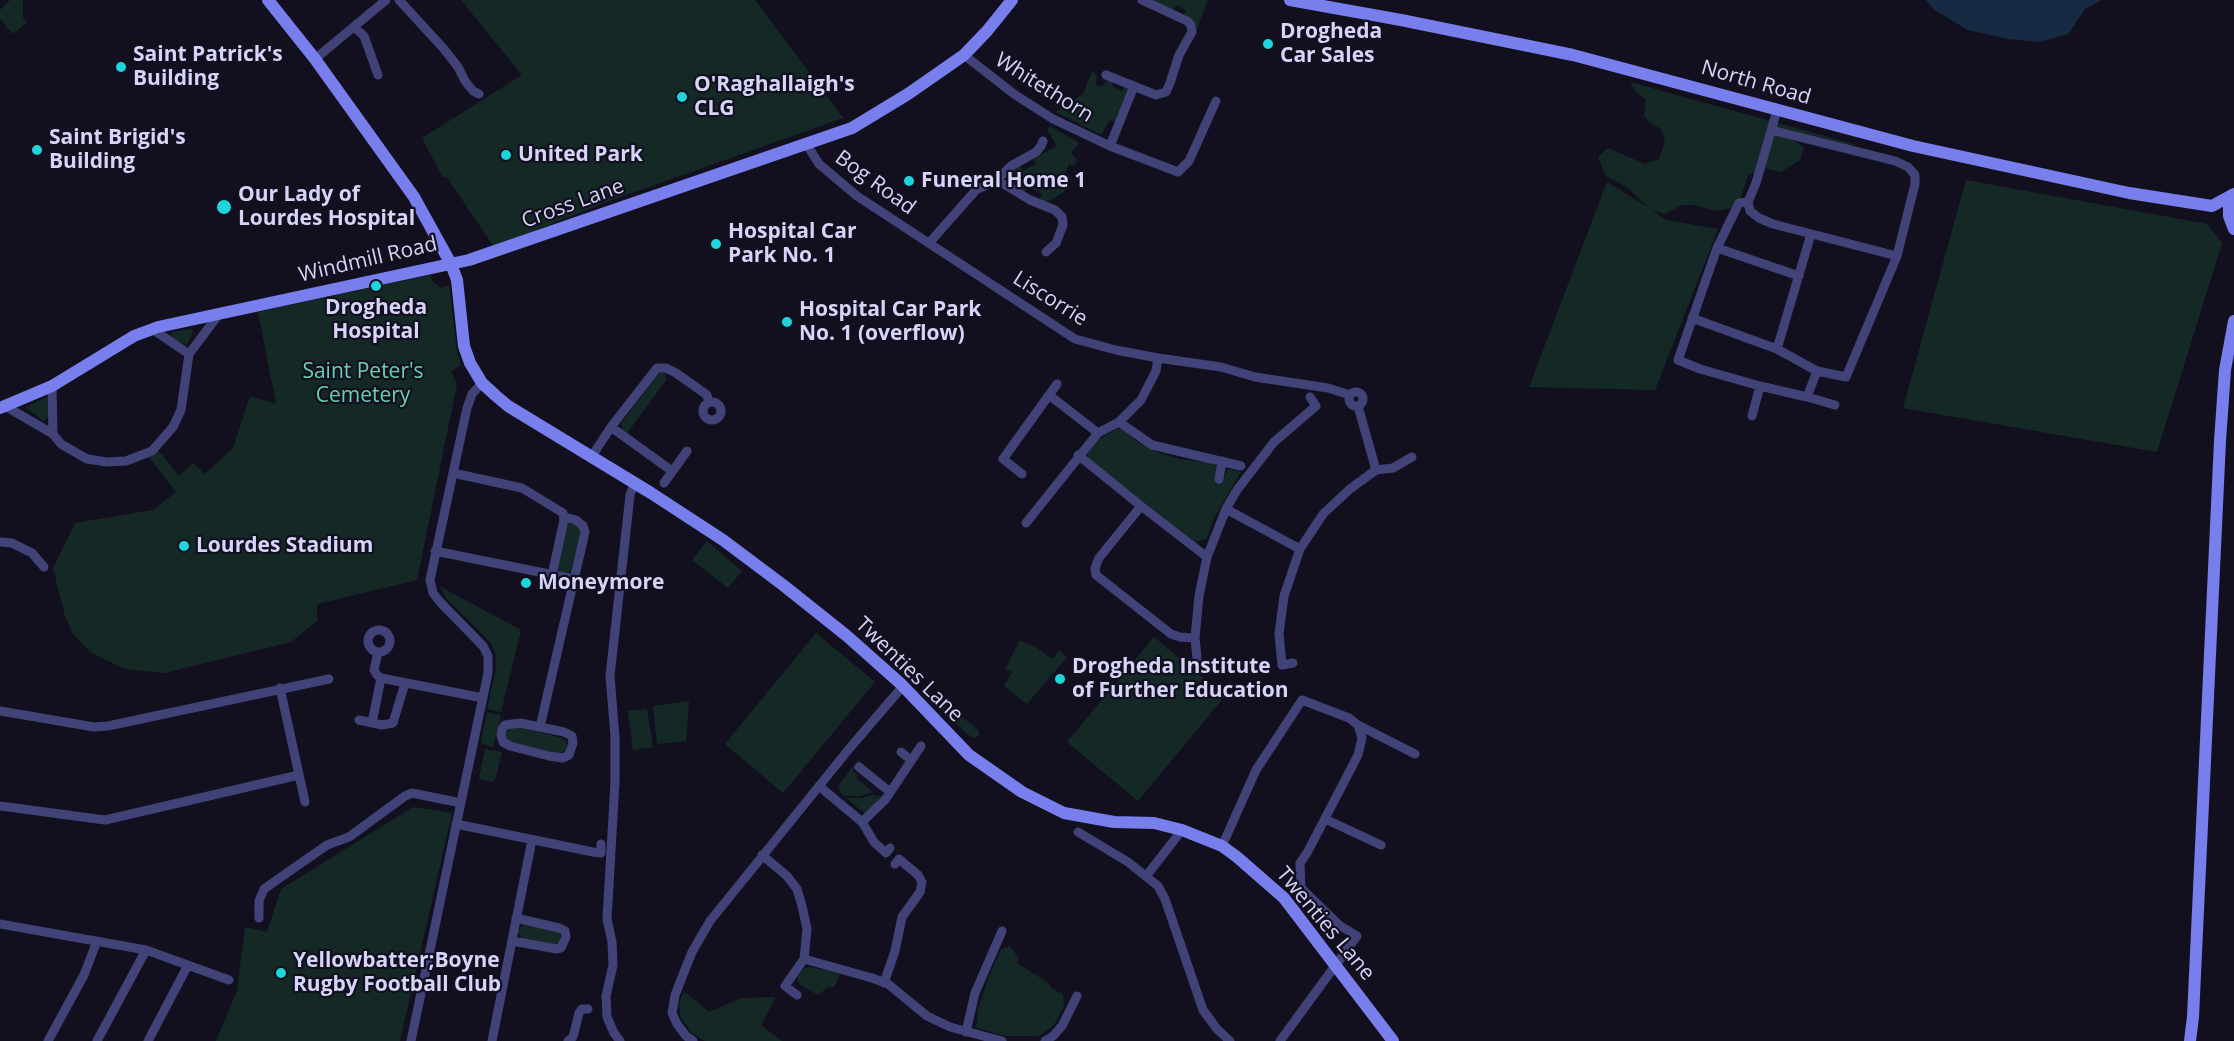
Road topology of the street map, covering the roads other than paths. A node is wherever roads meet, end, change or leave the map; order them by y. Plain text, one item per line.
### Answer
1 (268, 0) edge
2 (386, 0) edge
3 (399, 0) edge
4 (1012, 0) edge
5 (1142, 0) edge
6 (1290, 0) edge
7 (354, 27) junction
8 (964, 55) junction
9 (315, 59) junction
10 (378, 75) dead end
11 (1106, 75) dead end
12 (1134, 86) junction
13 (479, 94) dead end
14 (1216, 101) dead end
15 (1777, 110) junction
16 (1771, 130) junction
17 (1043, 141) dead end
18 (807, 145) junction
19 (1110, 146) junction
20 (997, 180) junction
21 (2234, 195) edge
22 (1748, 202) junction
23 (2212, 206) junction
24 (2233, 227) edge
25 (1811, 234) junction
26 (930, 242) junction
27 (1717, 248) junction
28 (1046, 252) dead end
29 (1897, 256) junction
30 (451, 264) junction
31 (1799, 276) junction
32 (219, 314) junction
33 (1692, 318) junction
34 (2234, 321) edge
35 (152, 329) junction
36 (1777, 349) junction
37 (189, 354) junction
38 (1158, 358) junction
39 (1817, 371) junction
40 (482, 382) junction
41 (1057, 384) dead end
42 (52, 386) junction
43 (1760, 386) junction
44 (1049, 395) junction
45 (1807, 397) junction
46 (1310, 398) dead end
47 (709, 402) dead end
48 (1835, 405) dead end
49 (2, 407) edge
50 (1752, 416) dead end
51 (1119, 422) junction
52 (611, 427) junction
53 (1098, 433) junction
54 (53, 434) junction
55 (687, 451) dead end
56 (1078, 455) junction
57 (591, 456) junction
58 (1412, 457) dead end
59 (1222, 461) junction
60 (1241, 466) dead end
61 (1376, 470) junction
62 (672, 471) junction
63 (453, 473) junction
64 (1022, 474) dead end
65 (1219, 479) dead end
66 (635, 482) junction
67 (663, 483) dead end
68 (1141, 506) junction
69 (1226, 509) junction
70 (564, 517) junction
71 (1026, 523) dead end
72 (0, 542) edge
73 (1300, 549) junction
74 (435, 551) junction
75 (1207, 556) junction
76 (44, 567) dead end
77 (552, 575) junction
78 (574, 579) junction
79 (1196, 638) junction
80 (378, 652) dead end
81 (1197, 658) dead end
82 (1293, 663) dead end
83 (381, 678) junction
84 (329, 679) dead end
85 (405, 683) junction
86 (903, 686) junction
87 (280, 688) junction
88 (483, 698) junction
89 (0, 711) edge
90 (359, 720) dead end
91 (372, 723) junction
92 (1358, 725) junction
93 (540, 727) junction
94 (921, 746) dead end
95 (901, 752) dead end
96 (1415, 754) dead end
97 (911, 760) junction
98 (859, 767) dead end
99 (300, 775) junction
100 (819, 786) junction
101 (890, 792) junction
102 (306, 802) dead end
103 (461, 803) junction
104 (0, 806) edge
105 (1325, 819) junction
106 (862, 822) junction
107 (456, 824) junction
108 (1182, 830) junction
109 (1078, 832) dead end
110 (532, 840) junction
111 (601, 844) dead end
112 (1381, 845) dead end
113 (1222, 846) junction
114 (890, 848) dead end
115 (762, 855) junction
116 (895, 864) dead end
117 (1147, 875) junction
118 (259, 918) dead end
119 (516, 918) junction
120 (0, 924) edge
121 (1002, 931) dead end
122 (97, 941) junction
123 (512, 941) junction
124 (146, 950) junction
125 (804, 959) junction
126 (188, 965) junction
127 (1335, 965) junction
128 (229, 980) dead end
129 (884, 983) junction
130 (796, 995) dead end
131 (1077, 996) dead end
132 (588, 1009) dead end
133 (966, 1032) junction
134 (617, 1037) edge
135 (48, 1041) edge
136 (97, 1041) edge
137 (148, 1041) edge
138 (411, 1041) edge
139 (492, 1041) edge
140 (568, 1041) edge
141 (693, 1041) edge
142 (1002, 1041) edge
143 (1044, 1041) edge
144 (1230, 1041) edge
145 (1280, 1041) edge
146 (1393, 1041) edge
147 (2190, 1041) edge

1 - 9 street, Windmill Road
2 - 7 street
3 - 13 street
4 - 8 street, Cross Lane
5 - 12 street, Whitethorn
6 - 15 street, North Road
7 - 9 street
7 - 10 street
8 - 18 street, Cross Lane
8 - 19 street, Whitethorn
9 - 30 street, Windmill Road
11 - 12 street, Whitethorn
12 - 19 street, Whitethorn
14 - 19 street, Whitethorn
15 - 16 street
15 - 23 street, North Road
16 - 22 street
16 - 29 street
17 - 20 street
18 - 26 street, Bog Road
18 - 30 street, Cross Lane
20 - 26 street
20 - 28 street
21 - 23 street
21 - 24 street
22 - 25 street
22 - 27 street
23 - 24 street
25 - 29 street
25 - 31 street
26 - 38 street, Liscorrie
27 - 31 street
27 - 33 street
29 - 39 street
30 - 32 street, Windmill Road
30 - 40 street, Twenties Lane
31 - 36 street
32 - 35 street, Windmill Road
32 - 37 street
33 - 36 street
33 - 43 street
34 - 147 street
35 - 37 street
35 - 42 street, Windmill Road
36 - 39 street
37 - 54 street
38 - 51 street
38 - 61 street, Liscorrie
39 - 45 street
40 - 57 street, Twenties Lane
40 - 63 street
41 - 44 street
42 - 49 street, Windmill Road
42 - 54 street
43 - 45 street
43 - 50 street
44 - 53 street
44 - 64 street
45 - 48 street
46 - 69 street
47 - 52 street
49 - 54 street
51 - 53 street
51 - 59 street
52 - 57 street
52 - 62 street
53 - 56 street
55 - 62 street
56 - 68 street
56 - 71 street
57 - 66 street, Twenties Lane
58 - 61 street
59 - 60 street
59 - 65 street
61 - 73 street
62 - 67 street
63 - 70 street
63 - 74 street
66 - 86 street, Twenties Lane
66 - 134 street
68 - 75 street
68 - 79 street
69 - 73 street
69 - 75 street
70 - 77 street
70 - 78 street
72 - 76 street
73 - 82 street
74 - 77 street
74 - 88 street
75 - 79 street
77 - 78 street
78 - 93 street
79 - 81 street
80 - 83 street
83 - 85 street
83 - 91 street
84 - 87 street
85 - 88 street
85 - 91 street
86 - 100 street
86 - 108 street, Twenties Lane
87 - 89 street
87 - 99 street
88 - 103 street
90 - 91 street
92 - 96 street
92 - 105 street
92 - 113 street
93 - 93 street
94 - 97 street
95 - 97 street
97 - 101 street
98 - 101 street
99 - 102 street
99 - 104 street
100 - 106 street
100 - 115 street
101 - 106 street
103 - 107 street
103 - 118 street
105 - 112 street
105 - 127 street
106 - 114 street
107 - 110 street
107 - 138 street
108 - 113 street, Twenties Lane
108 - 117 street
109 - 117 street
110 - 111 street
110 - 119 street
113 - 127 street, Twenties Lane
115 - 125 street
115 - 141 street
116 - 129 street
117 - 144 street
119 - 123 street
119 - 123 street
120 - 122 street
121 - 133 street
122 - 124 street
122 - 135 street
123 - 139 street
124 - 126 street
124 - 136 street
125 - 129 street
125 - 130 street
126 - 128 street
126 - 137 street
127 - 145 street
127 - 146 street, Twenties Lane
129 - 133 street
131 - 143 street
132 - 140 street
133 - 142 street

